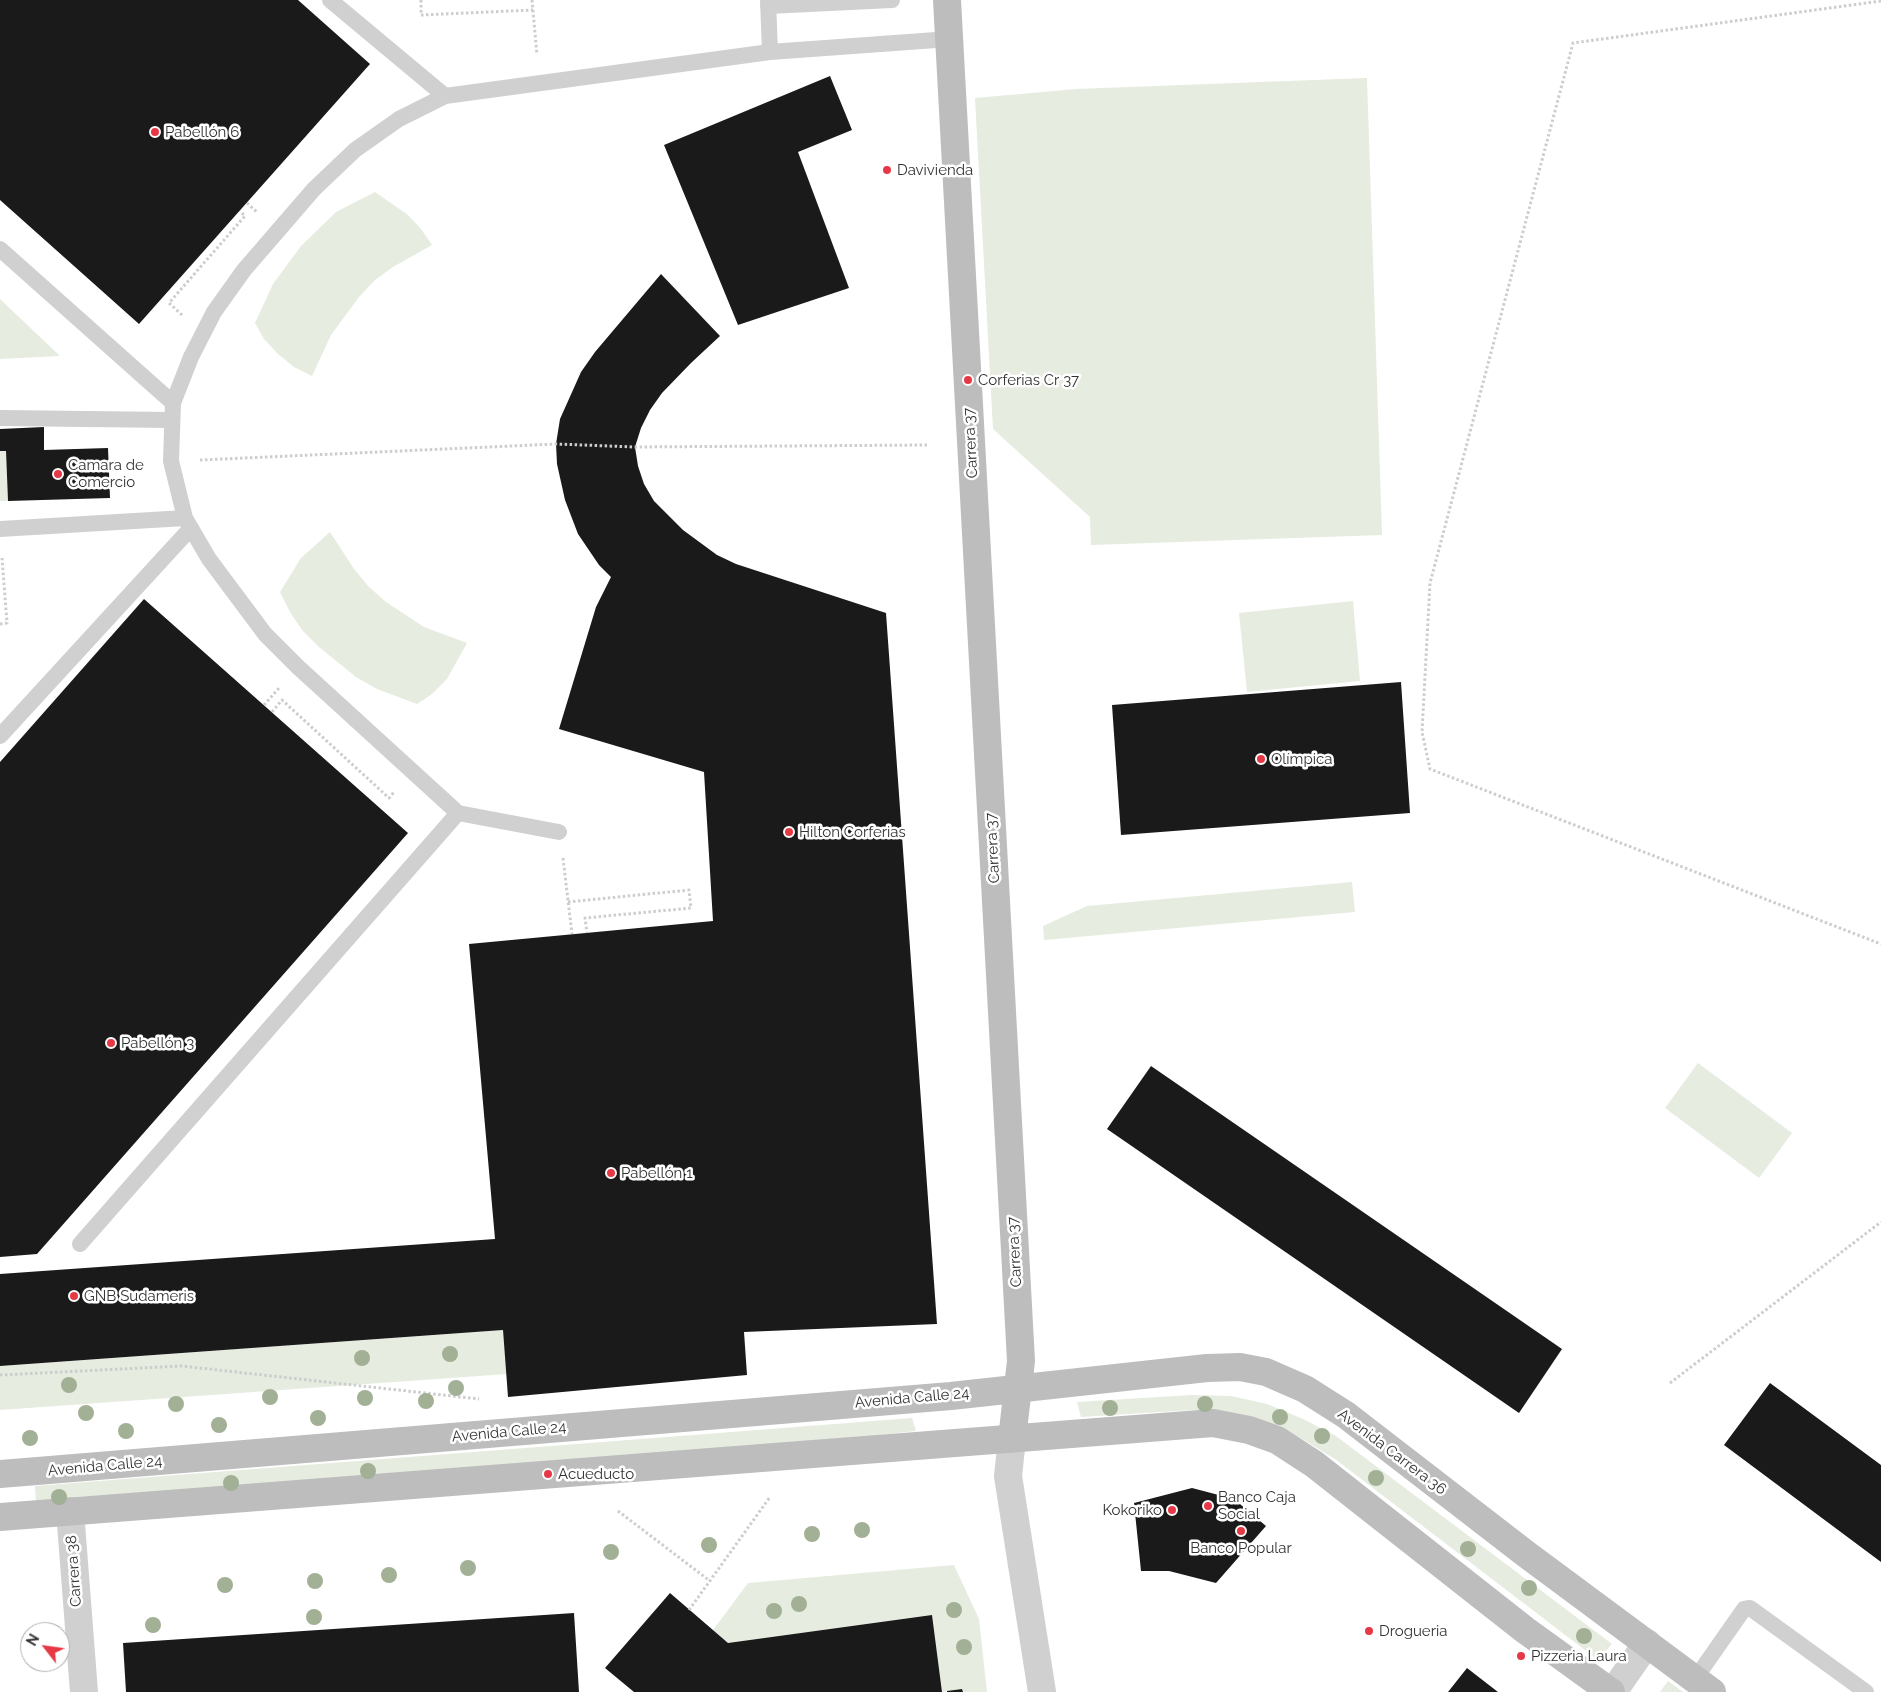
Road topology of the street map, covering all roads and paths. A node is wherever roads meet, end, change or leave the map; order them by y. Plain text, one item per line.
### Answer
1 (330, 0) edge
2 (421, 0) edge
3 (532, 0) edge
4 (892, 0) edge
5 (947, 0) edge
6 (1881, 1) edge
7 (768, 3) edge
8 (533, 10) junction
9 (950, 39) junction
10 (770, 52) junction
11 (539, 83) junction
12 (445, 96) junction
13 (0, 249) edge
14 (172, 403) junction
15 (0, 418) edge
16 (171, 420) junction
17 (926, 445) dead end
18 (171, 461) junction
19 (188, 523) junction
20 (0, 529) edge
21 (0, 624) edge
22 (0, 736) edge
23 (458, 813) junction
24 (559, 832) joint
25 (569, 902) junction
26 (587, 933) dead end
27 (572, 934) dead end
28 (1881, 944) edge
29 (1881, 1222) edge
30 (80, 1244) dead end
31 (0, 1375) edge
32 (1670, 1383) dead end
33 (1018, 1387) junction
34 (480, 1399) dead end
35 (1012, 1438) junction
36 (0, 1474) edge
37 (770, 1498) dead end
38 (70, 1511) junction
39 (618, 1511) dead end
40 (0, 1516) edge
41 (710, 1581) junction
42 (689, 1610) dead end
43 (1647, 1643) junction
44 (1704, 1685) edge
45 (84, 1692) edge
46 (1042, 1692) edge
47 (1612, 1692) edge
48 (1866, 1692) edge

1 - 12 lane
2 - 8 path
3 - 8 path
4 - 7 lane
5 - 9 main road, Carrera 37
6 - 28 path
7 - 10 lane
8 - 11 path
9 - 10 lane
9 - 33 main road, Carrera 37
10 - 11 lane
11 - 12 lane
12 - 14 lane
13 - 14 lane
14 - 16 lane
15 - 16 lane
16 - 18 lane
17 - 18 path
18 - 19 lane
19 - 20 lane
19 - 22 lane
19 - 23 lane
20 - 21 path
23 - 24 lane
23 - 30 lane
24 - 25 path
25 - 26 path
25 - 27 path
29 - 32 path
31 - 34 path
33 - 35 main road, Carrera 37
33 - 36 main road, Avenida Calle 24
33 - 43 main road, Avenida Carrera 36
35 - 38 main road
35 - 46 street, Carrera 37
35 - 47 main road
37 - 41 path
38 - 40 main road
38 - 45 street, Carrera 38
39 - 41 path
41 - 42 path
43 - 44 main road, Avenida Carrera 36
43 - 47 street
44 - 48 lane

